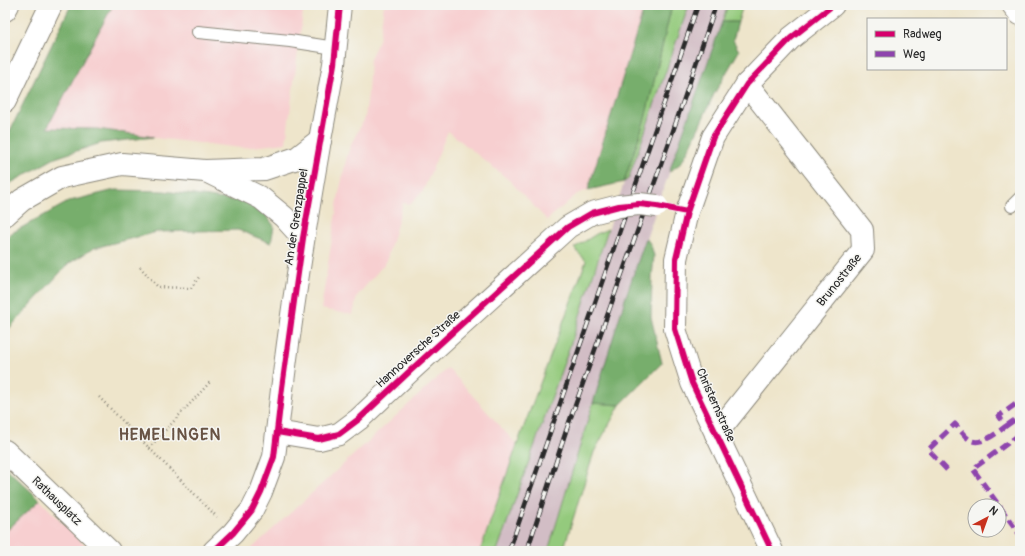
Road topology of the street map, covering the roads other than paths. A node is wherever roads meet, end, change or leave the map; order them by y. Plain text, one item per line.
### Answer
1 (8, 5) edge
2 (50, 5) edge
3 (340, 5) edge
4 (833, 5) edge
5 (1013, 5) edge
6 (5, 10) edge
7 (1020, 14) edge
8 (198, 32) dead end
9 (335, 48) junction
10 (747, 84) junction
11 (5, 101) edge
12 (320, 140) junction
13 (205, 171) junction
14 (687, 212) junction
15 (5, 215) edge
16 (303, 238) junction
17 (276, 432) junction
18 (716, 434) junction
19 (5, 451) edge
20 (109, 551) edge
21 (214, 551) edge
22 (772, 551) edge

1 - 6 main road
2 - 11 main road
3 - 9 main road, An der Grenzpappel
4 - 10 main road, Christernstraße
5 - 7 main road
8 - 9 lane
9 - 12 main road, An der Grenzpappel
10 - 14 main road, Christernstraße
10 - 18 main road, Brunostraße
12 - 13 main road
12 - 16 main road, An der Grenzpappel
13 - 15 main road
13 - 16 main road
14 - 17 main road, Hannoversche Straße, bridge
14 - 18 main road, Christernstraße
16 - 17 main road, An der Grenzpappel
17 - 21 main road
18 - 22 main road, Christernstraße
19 - 20 main road, Rathausplatz

